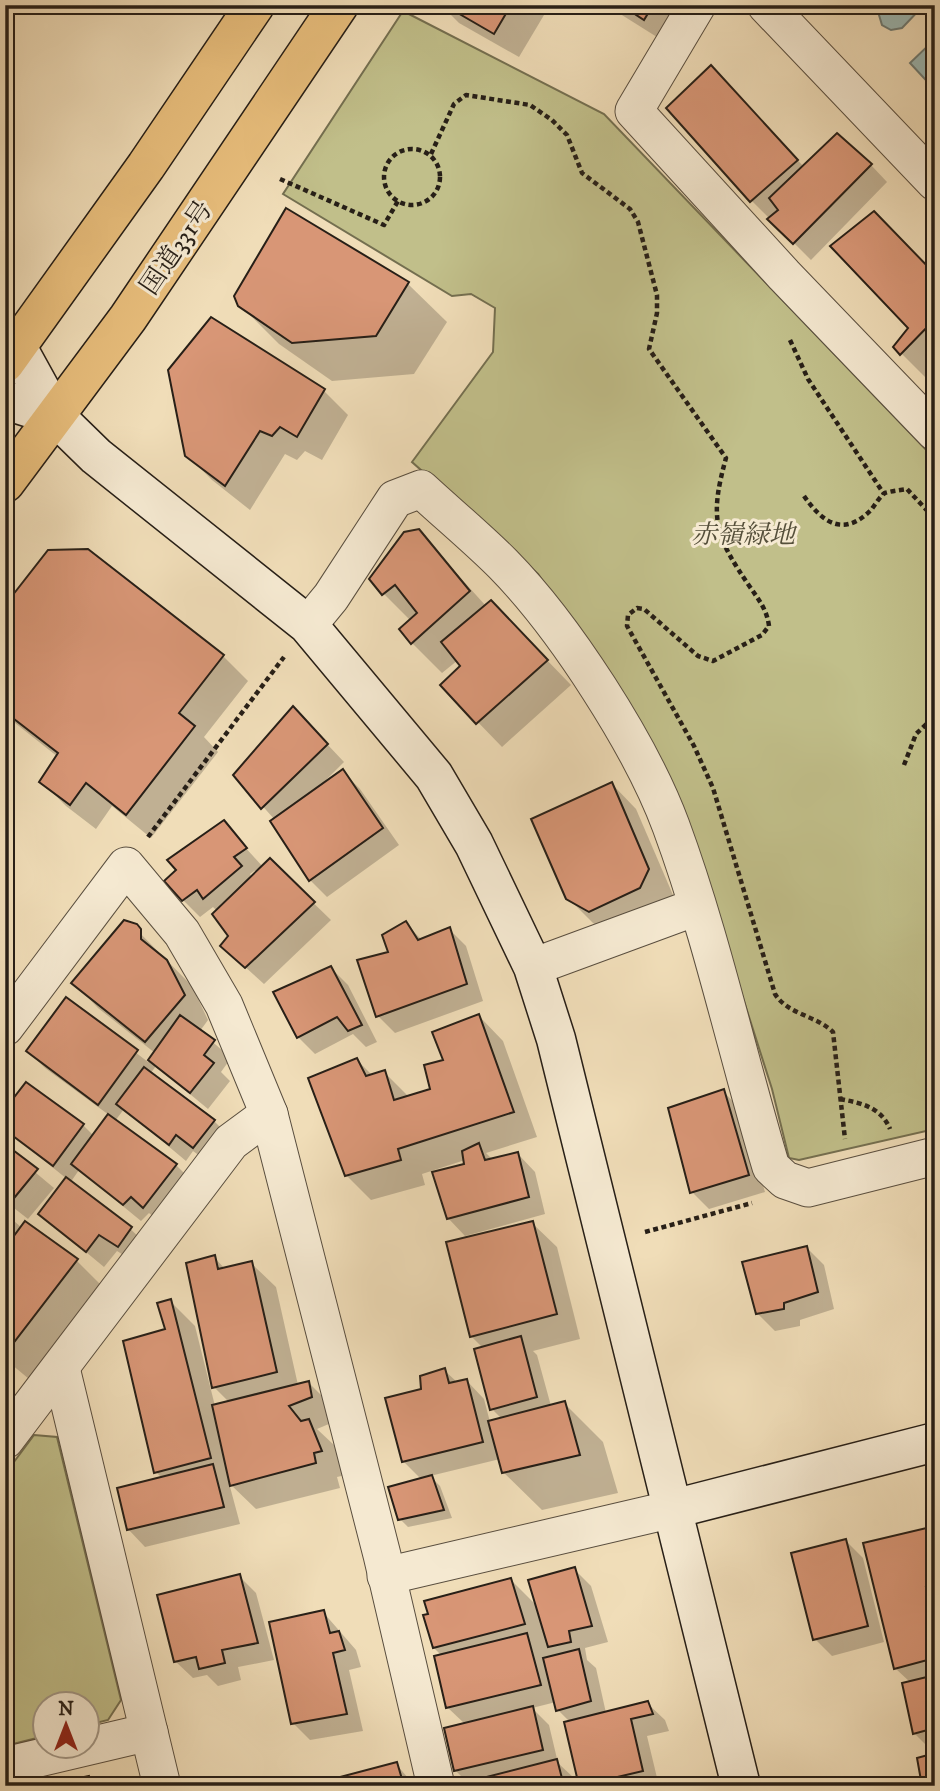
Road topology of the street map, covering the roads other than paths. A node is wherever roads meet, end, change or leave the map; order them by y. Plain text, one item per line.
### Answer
1 (255, 5) edge
2 (339, 5) edge
3 (697, 5) edge
4 (766, 5) edge
5 (935, 183) edge
6 (9, 348) edge
7 (5, 400) edge
8 (55, 416) junction
9 (935, 432) edge
10 (5, 483) edge
11 (308, 625) junction
12 (696, 907) junction
13 (533, 967) junction
14 (5, 1027) edge
15 (269, 1114) junction
16 (917, 1161) edge
17 (61, 1368) junction
18 (5, 1440) edge
19 (935, 1442) edge
20 (673, 1509) junction
21 (386, 1576) junction
22 (149, 1732) junction
23 (5, 1766) edge
24 (162, 1786) edge
25 (436, 1786) edge
26 (741, 1786) edge

1 - 6 highway
2 - 8 highway, 国道331号
3 - 9 street
4 - 5 street
6 - 8 street
7 - 8 street
8 - 10 highway, 国道331号
8 - 11 street
11 - 12 street
11 - 13 street
12 - 13 street
12 - 16 street
13 - 20 street
14 - 15 street
15 - 17 street
15 - 21 street
17 - 18 street
17 - 22 street
19 - 20 street
20 - 21 street
20 - 26 street
21 - 25 street
22 - 23 street
22 - 24 street

